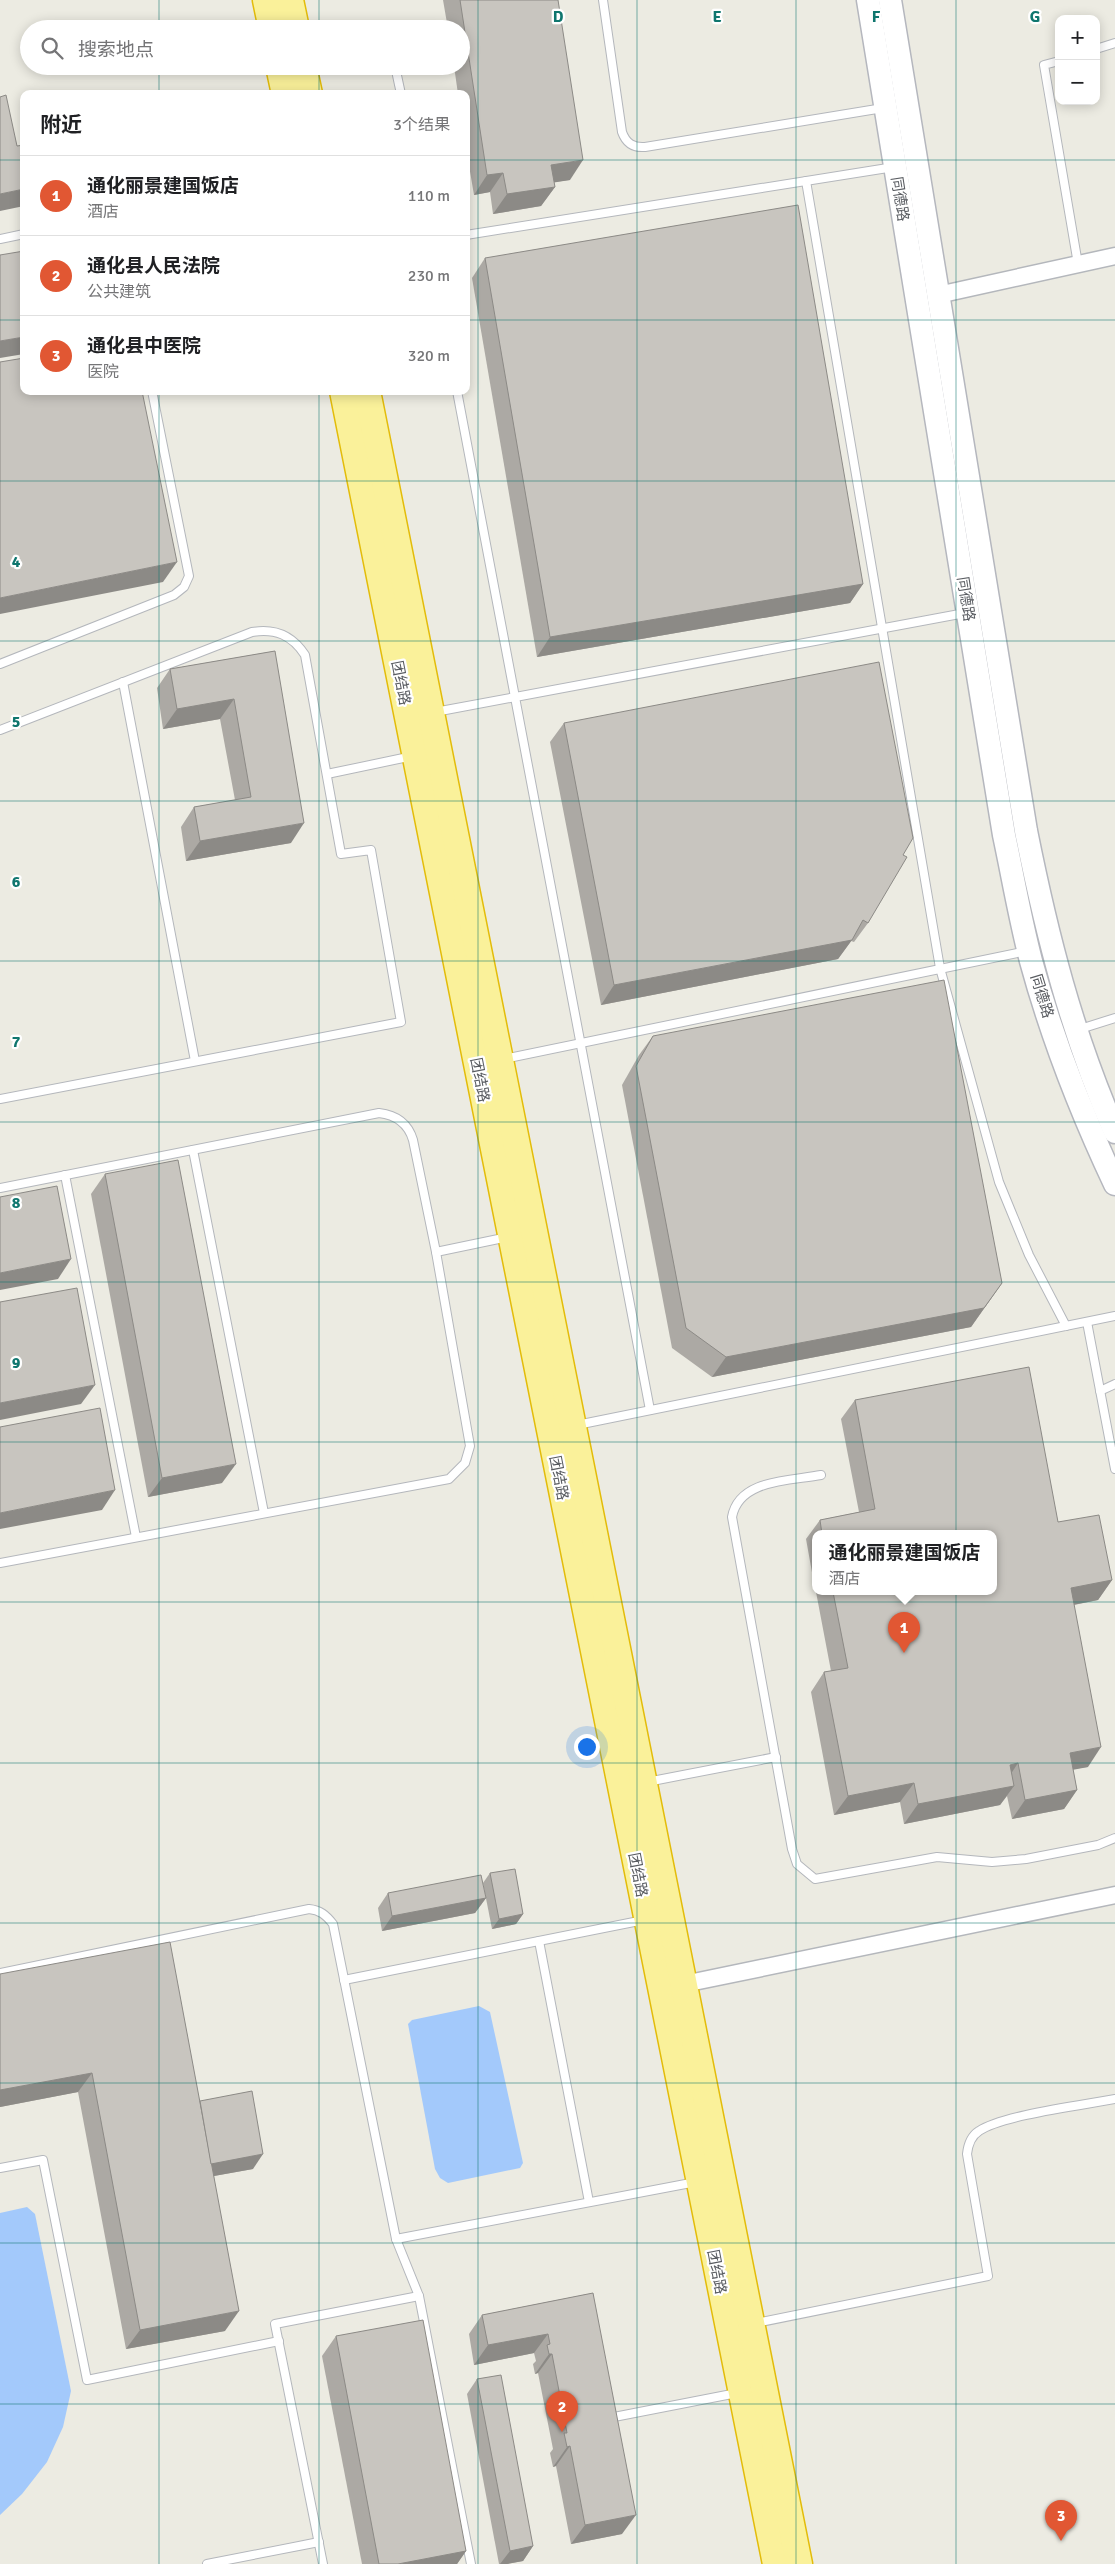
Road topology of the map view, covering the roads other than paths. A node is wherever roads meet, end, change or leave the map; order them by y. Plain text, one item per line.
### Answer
1 (266, 0) edge
2 (290, 0) edge
3 (603, 0) edge
4 (868, 0) edge
5 (890, 0) edge
6 (270, 20) edge
7 (294, 20) edge
8 (1115, 43) edge
9 (1100, 48) edge
10 (1055, 62) edge
11 (281, 75) edge
12 (305, 75) edge
13 (397, 75) edge
14 (284, 90) edge
15 (307, 90) edge
16 (399, 90) edge
17 (885, 108) junction
18 (895, 167) junction
19 (806, 181) junction
20 (470, 234) edge
21 (20, 235) edge
22 (0, 239) edge
23 (1115, 256) edge
24 (1078, 264) junction
25 (938, 295) junction
26 (153, 395) edge
27 (345, 395) edge
28 (368, 395) edge
29 (458, 395) edge
30 (968, 612) junction
31 (882, 628) junction
32 (0, 664) edge
33 (123, 682) junction
34 (515, 698) junction
35 (431, 713) junction
36 (0, 730) edge
37 (416, 756) junction
38 (327, 774) junction
39 (1029, 950) junction
40 (940, 968) junction
41 (1115, 1018) edge
42 (1076, 1031) junction
43 (580, 1043) junction
44 (500, 1060) junction
45 (195, 1061) junction
46 (0, 1098) edge
47 (1115, 1132) edge
48 (193, 1150) junction
49 (65, 1175) junction
50 (1115, 1184) edge
51 (0, 1188) edge
52 (511, 1237) junction
53 (436, 1252) junction
54 (1115, 1316) edge
55 (1087, 1322) junction
56 (1066, 1326) junction
57 (1115, 1384) edge
58 (1100, 1391) junction
59 (650, 1410) junction
60 (573, 1426) junction
61 (1115, 1469) edge
62 (821, 1475) dead end
63 (264, 1513) junction
64 (136, 1537) junction
65 (0, 1563) edge
66 (776, 1757) junction
67 (644, 1783) junction
68 (1115, 1838) edge
69 (1115, 1894) edge
70 (647, 1919) junction
71 (539, 1941) junction
72 (0, 1973) edge
73 (344, 1980) junction
74 (684, 1984) junction
75 (1115, 2099) edge
76 (0, 2168) edge
77 (699, 2182) junction
78 (589, 2202) junction
79 (396, 2239) junction
80 (419, 2296) junction
81 (752, 2324) junction
82 (279, 2341) junction
83 (742, 2392) junction
84 (614, 2417) edge
85 (319, 2542) junction
86 (207, 2564) edge
87 (323, 2564) edge
88 (471, 2564) edge
89 (776, 2564) edge
90 (799, 2564) edge

1 - 6 highway
2 - 7 highway
3 - 17 lane
4 - 17 main road, 同德路
5 - 25 main road, 同德路
8 - 9 lane
10 - 24 lane
11 - 14 highway
12 - 15 highway
13 - 16 lane
17 - 18 main road, 同德路
18 - 19 lane
18 - 30 main road, 同德路
19 - 20 lane
19 - 31 lane
21 - 22 lane
23 - 24 street
24 - 25 street
25 - 42 main road, 同德路
26 - 32 lane
27 - 37 highway, 团结路
28 - 35 highway, 团结路
29 - 34 lane
30 - 31 lane
30 - 39 main road, 同德路
31 - 34 lane
31 - 40 lane
33 - 36 lane
33 - 38 lane
33 - 45 lane
34 - 35 lane
34 - 43 lane
35 - 44 highway, 团结路
37 - 38 lane
37 - 52 highway, 团结路
38 - 45 lane
39 - 40 lane
39 - 50 main road, 同德路
40 - 43 lane
40 - 56 lane
41 - 42 lane
42 - 47 main road, 同德路
43 - 44 lane
43 - 59 lane
44 - 60 highway, 团结路
45 - 46 lane
48 - 49 lane
48 - 53 lane
48 - 63 lane
49 - 51 lane
49 - 64 lane
52 - 53 lane
52 - 70 highway, 团结路
53 - 63 lane
54 - 55 lane
55 - 56 lane
55 - 58 lane
56 - 59 lane
57 - 58 lane
58 - 61 lane
59 - 60 lane
60 - 67 highway, 团结路
62 - 66 lane
63 - 64 lane
64 - 65 lane
66 - 67 lane
66 - 68 lane
67 - 74 highway, 团结路
69 - 74 street
70 - 71 lane
70 - 77 highway, 团结路
71 - 73 lane
71 - 78 lane
72 - 73 lane
73 - 79 lane
74 - 81 highway, 团结路
75 - 81 lane
76 - 82 lane
77 - 78 lane
77 - 83 highway, 团结路
78 - 79 lane
79 - 80 lane
80 - 82 lane
80 - 88 lane
81 - 90 highway, 团结路
82 - 85 lane
83 - 84 lane
83 - 89 highway, 团结路
85 - 86 lane
85 - 87 lane

